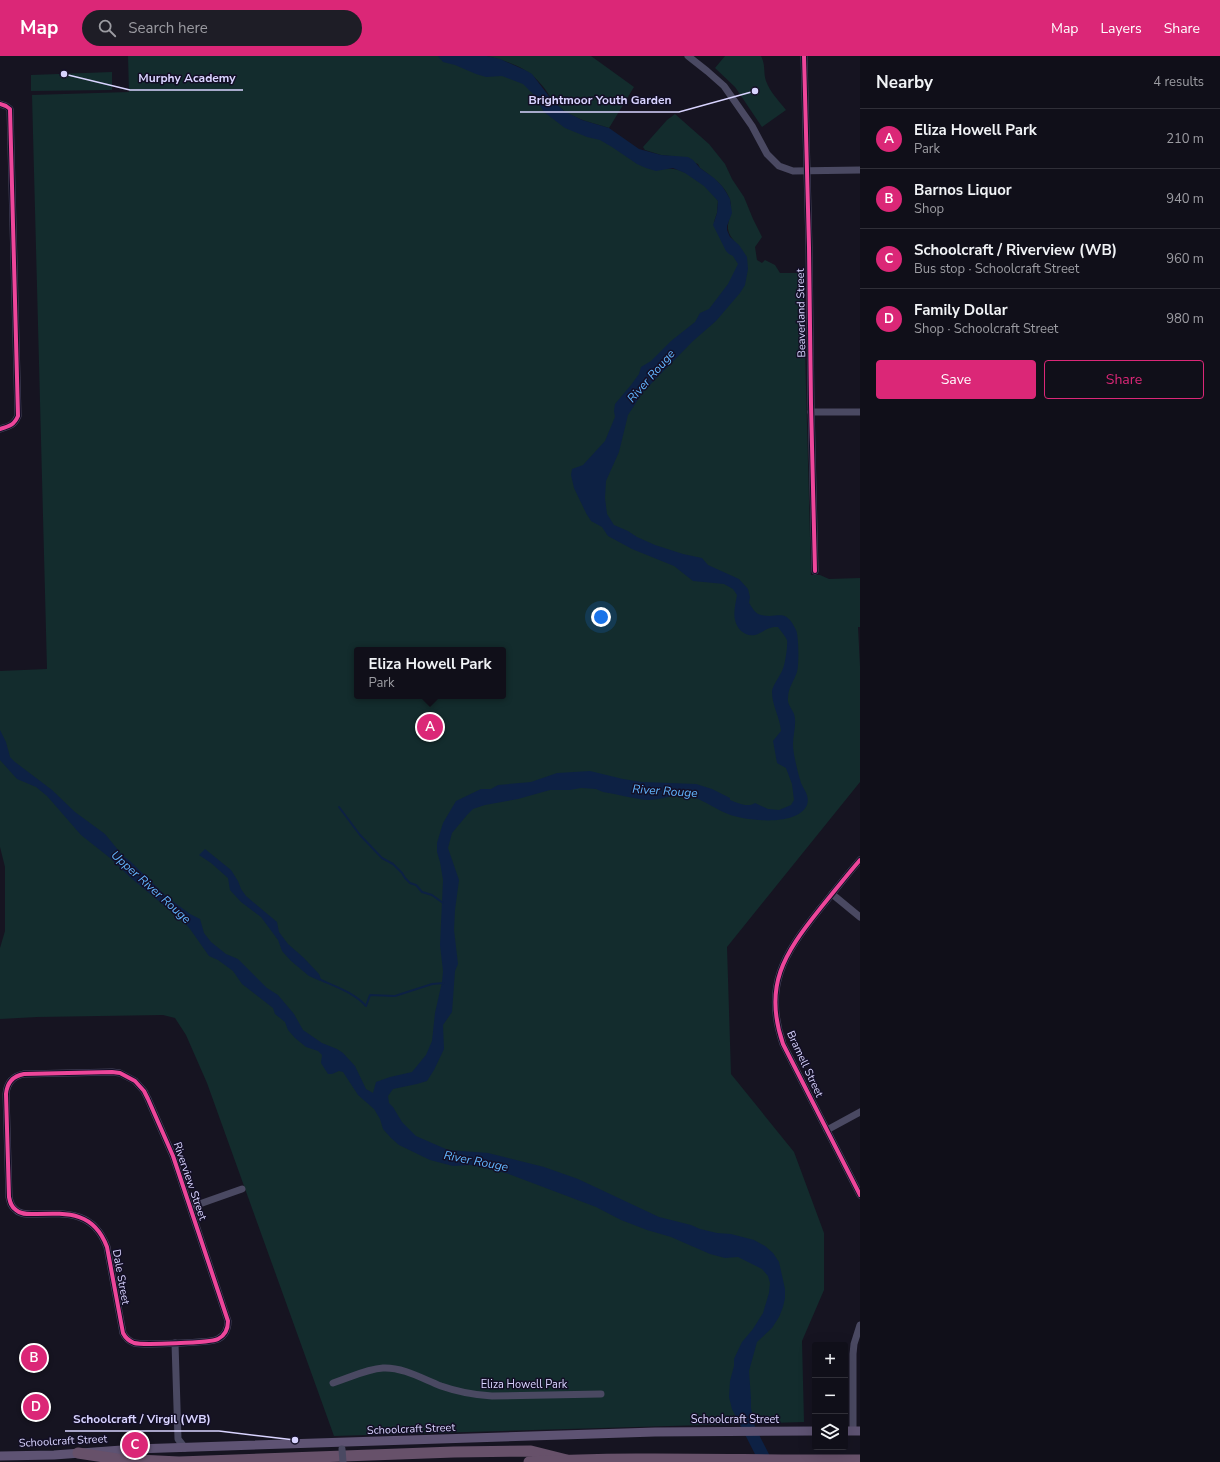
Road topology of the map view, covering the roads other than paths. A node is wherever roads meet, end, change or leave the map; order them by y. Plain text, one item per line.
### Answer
1 (688, 56) edge
2 (804, 56) edge
3 (3, 105) edge
4 (807, 170) junction
5 (860, 170) edge
6 (811, 412) junction
7 (860, 412) edge
8 (0, 429) edge
9 (815, 571) dead end
10 (860, 860) edge
11 (832, 894) junction
12 (860, 917) edge
13 (860, 1112) edge
14 (827, 1130) junction
15 (4, 1144) edge
16 (242, 1189) dead end
17 (860, 1195) edge
18 (191, 1207) junction
19 (860, 1325) edge
20 (175, 1343) junction
21 (333, 1384) dead end
22 (601, 1394) dead end
23 (812, 1431) edge
24 (853, 1431) edge
25 (342, 1446) junction
26 (185, 1448) junction
27 (78, 1453) junction
28 (4, 1456) edge
29 (567, 1460) junction
30 (860, 1460) edge
31 (343, 1462) edge
32 (529, 1462) edge

1 - 4 street
2 - 4 street, Beaverland Street
3 - 8 street
4 - 5 street
4 - 6 street, Beaverland Street
6 - 7 street
6 - 9 street, Beaverland Street
10 - 11 street, Bramell Street
11 - 12 street
11 - 14 street, Bramell Street
13 - 14 street
14 - 17 street, Bramell Street
15 - 18 street, Riverview Street
15 - 20 street, Dale Street
16 - 18 street
18 - 20 street, Riverview Street
19 - 24 street
20 - 26 street
21 - 22 street, Eliza Howell Park
23 - 25 main road, Schoolcraft Street
25 - 26 main road, Schoolcraft Street
25 - 31 street, bridge
26 - 27 main road, Schoolcraft Street
27 - 28 main road, Schoolcraft Street
27 - 29 highway
29 - 30 highway
29 - 32 highway

